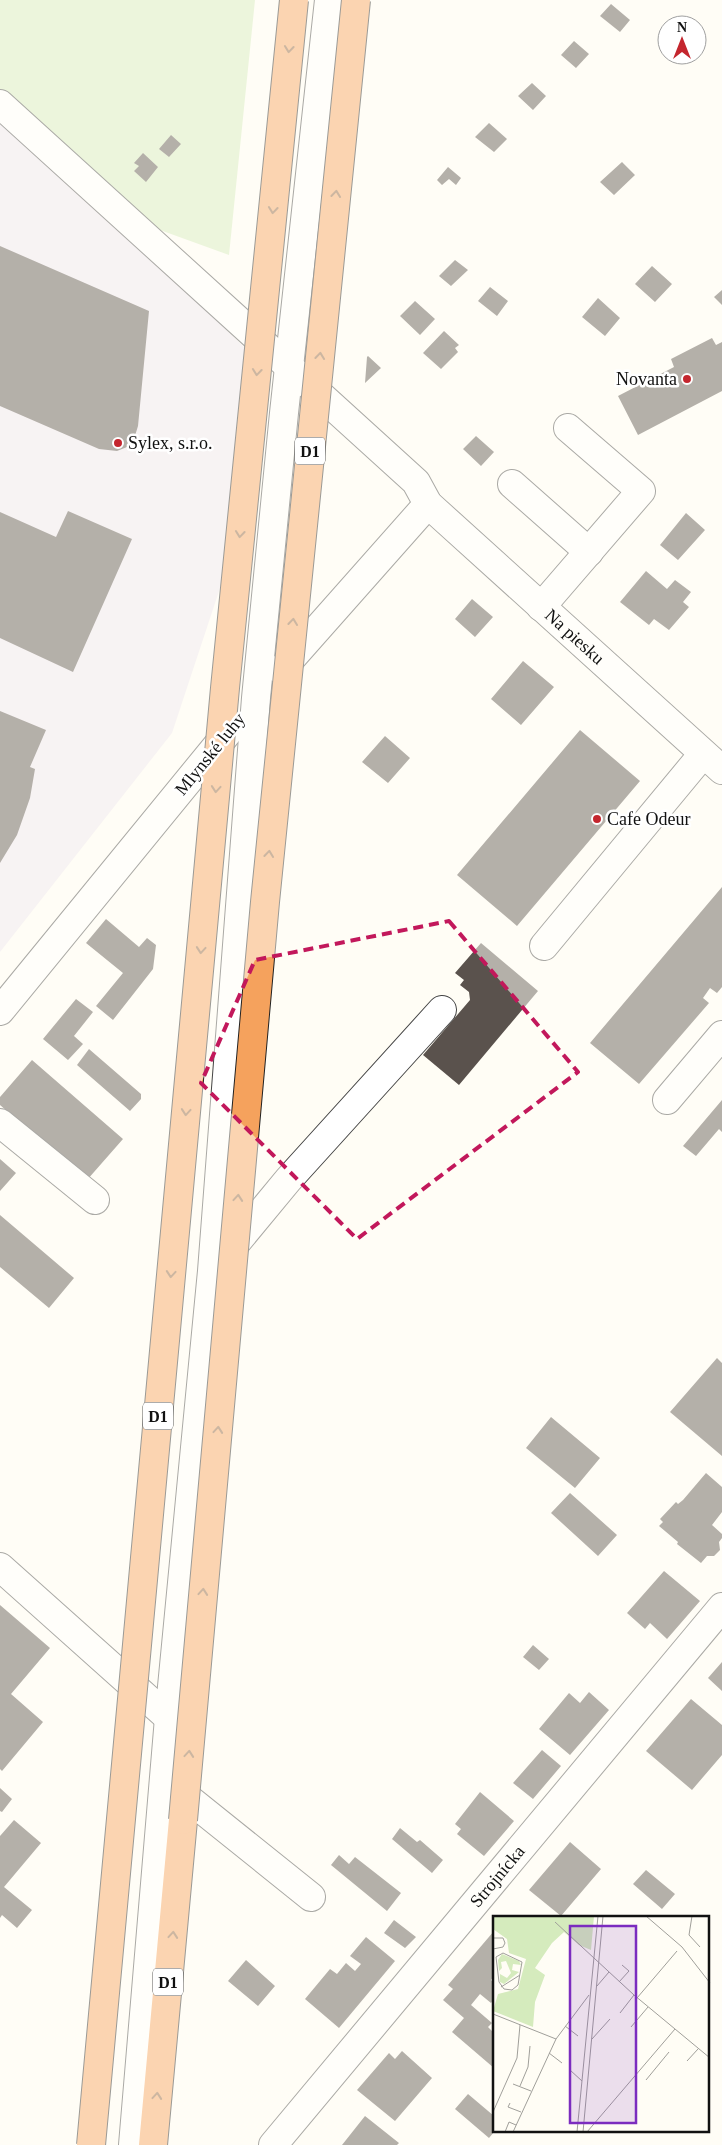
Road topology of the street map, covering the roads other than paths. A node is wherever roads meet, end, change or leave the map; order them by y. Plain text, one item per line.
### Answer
1 (294, 0) edge
2 (329, 0) edge
3 (356, 0) edge
4 (0, 104) edge
5 (290, 367) junction
6 (568, 428) dead end
7 (512, 484) dead end
8 (428, 504) junction
9 (589, 552) junction
10 (541, 607) junction
11 (256, 698) junction
12 (712, 762) edge
13 (544, 946) dead end
14 (442, 1010) dead end
15 (0, 1011) edge
16 (722, 1035) edge
17 (668, 1100) dead end
18 (0, 1123) edge
19 (95, 1200) dead end
20 (212, 1271) junction
21 (0, 1567) edge
22 (722, 1607) edge
23 (169, 1718) junction
24 (164, 1779) junction
25 (311, 1897) dead end
26 (92, 2145) edge
27 (133, 2145) edge
28 (153, 2145) edge
29 (273, 2145) edge

1 -> 26 highway, D1, bridge
2 - 5 street
28 -> 3 highway, D1, bridge
4 - 5 street, Na piesku
5 - 8 street, Na piesku
5 - 11 street
6 - 9 street
7 - 9 street
8 - 10 street, Na piesku
8 - 11 street, Mlynské luhy
9 - 10 street
10 - 12 street, Na piesku
11 - 15 street, Mlynské luhy
11 - 20 street
12 - 13 street
14 - 20 street
16 - 17 street
18 - 19 street
20 - 23 street
21 - 23 street
22 - 29 street, Strojnícka
23 - 24 street
24 - 25 street
24 - 27 street

